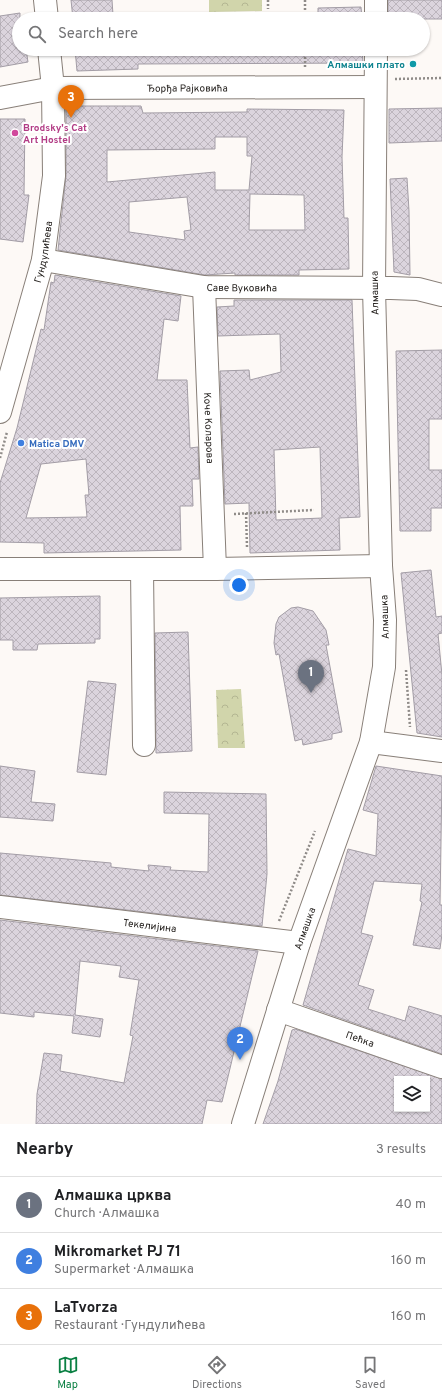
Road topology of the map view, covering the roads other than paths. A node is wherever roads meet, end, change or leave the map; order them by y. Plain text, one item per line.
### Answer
1 (45, 0) edge
2 (376, 0) edge
3 (46, 12) edge
4 (376, 12) edge
5 (50, 56) edge
6 (377, 56) edge
7 (383, 83) junction
8 (53, 88) junction
9 (0, 98) edge
10 (43, 260) junction
11 (204, 287) junction
12 (374, 288) junction
13 (442, 295) edge
14 (0, 412) edge
15 (381, 566) junction
16 (0, 569) edge
17 (142, 569) junction
18 (215, 569) junction
19 (371, 742) junction
20 (144, 745) dead end
21 (442, 752) edge
22 (0, 907) edge
23 (299, 943) junction
24 (278, 1010) junction
25 (442, 1067) edge
26 (243, 1124) edge

1 - 3 street
2 - 4 street
5 - 8 street, Гундулићева
6 - 7 street, Алмашка
7 - 8 street, Ђорђа Рајковића
7 - 12 street, Алмашка
8 - 9 street, Ђорђа Рајковића
8 - 10 street, Гундулићева
10 - 11 street, Саве Вуковића
10 - 14 street, Гундулићева
11 - 12 street, Саве Вуковића
11 - 18 street, Коче Коларова
12 - 13 street, Саве Вуковића
12 - 15 street, Алмашка
15 - 18 street
15 - 19 street, Алмашка
16 - 17 street
17 - 18 street
17 - 20 street
19 - 21 street
19 - 23 street, Алмашка
22 - 23 street, Текелијина
23 - 24 street, Алмашка
24 - 25 street, Пећка
24 - 26 street, Алмашка

